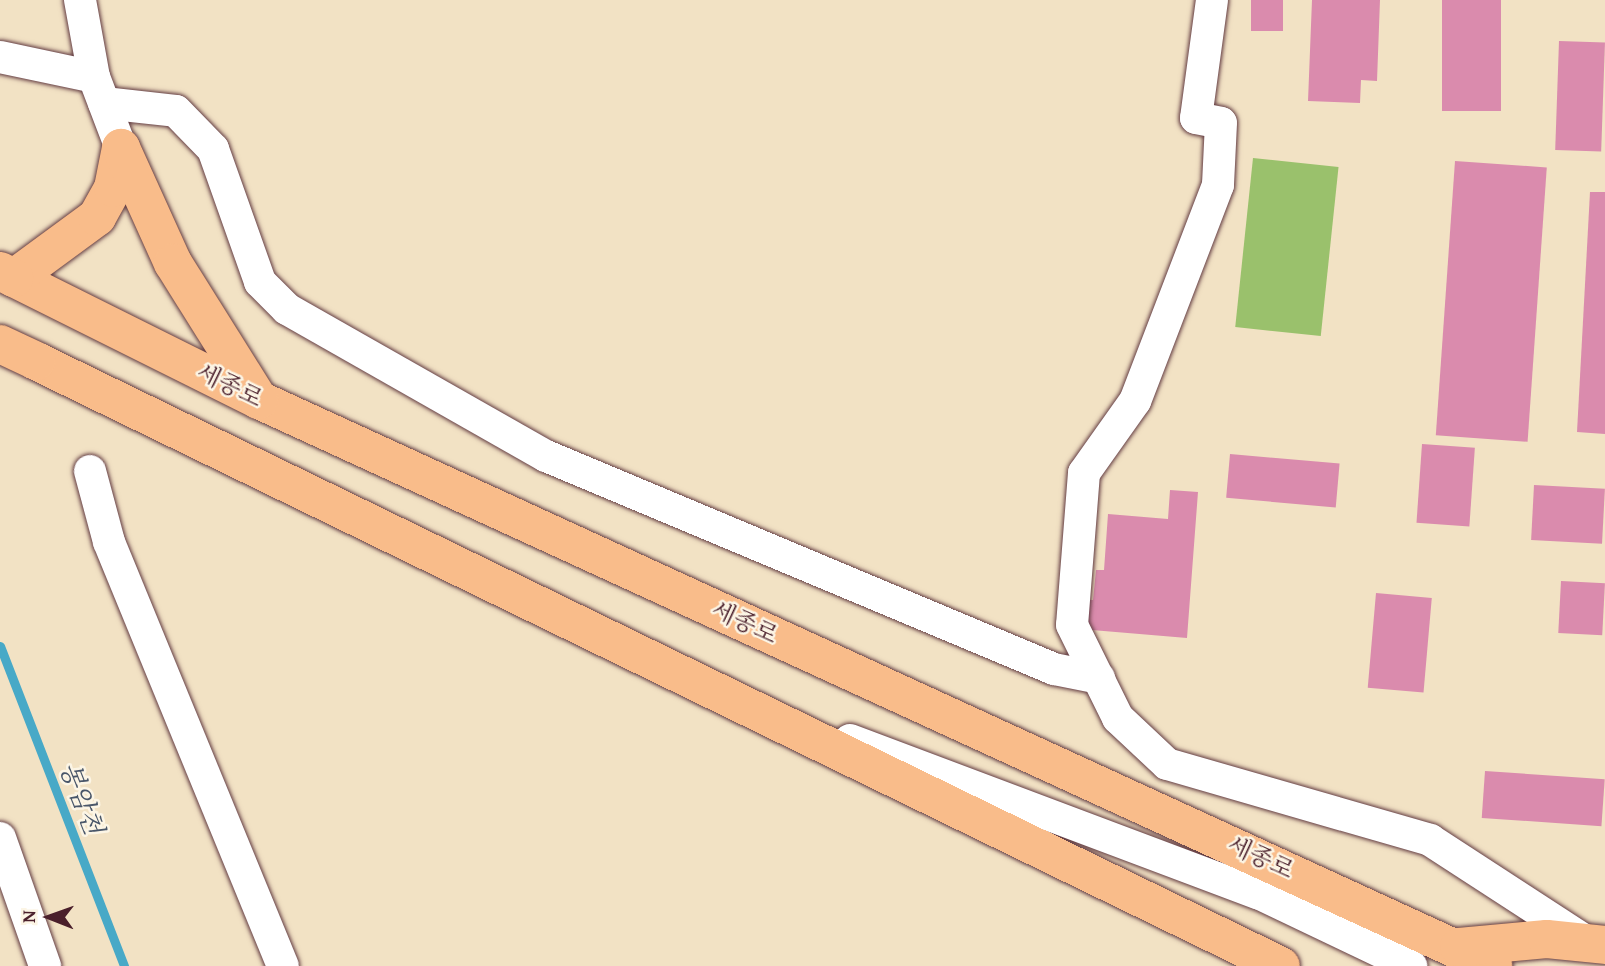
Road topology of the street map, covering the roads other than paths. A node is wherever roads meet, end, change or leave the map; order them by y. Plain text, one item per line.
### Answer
1 (80, 0) edge
2 (1212, 0) edge
3 (0, 57) edge
4 (99, 90) junction
5 (121, 148) junction
6 (7, 275) edge
7 (0, 344) edge
8 (259, 400) junction
9 (90, 471) dead end
10 (1099, 678) junction
11 (721, 691) junction
12 (0, 838) edge
13 (1598, 945) edge
14 (1459, 947) junction
15 (45, 966) edge
16 (282, 966) edge
17 (1281, 966) edge
18 (1411, 966) edge
19 (1493, 966) edge

1 - 4 street
2 - 10 street
3 - 4 street
4 - 5 street
4 - 10 street
5 - 6 main road
5 - 8 main road
6 - 8 main road, 세종로
7 - 11 main road
8 - 14 main road, 세종로
9 - 16 street
10 - 13 street
11 - 17 main road
11 - 18 street
12 - 15 street
13 - 14 main road
14 - 19 main road, 세종로

